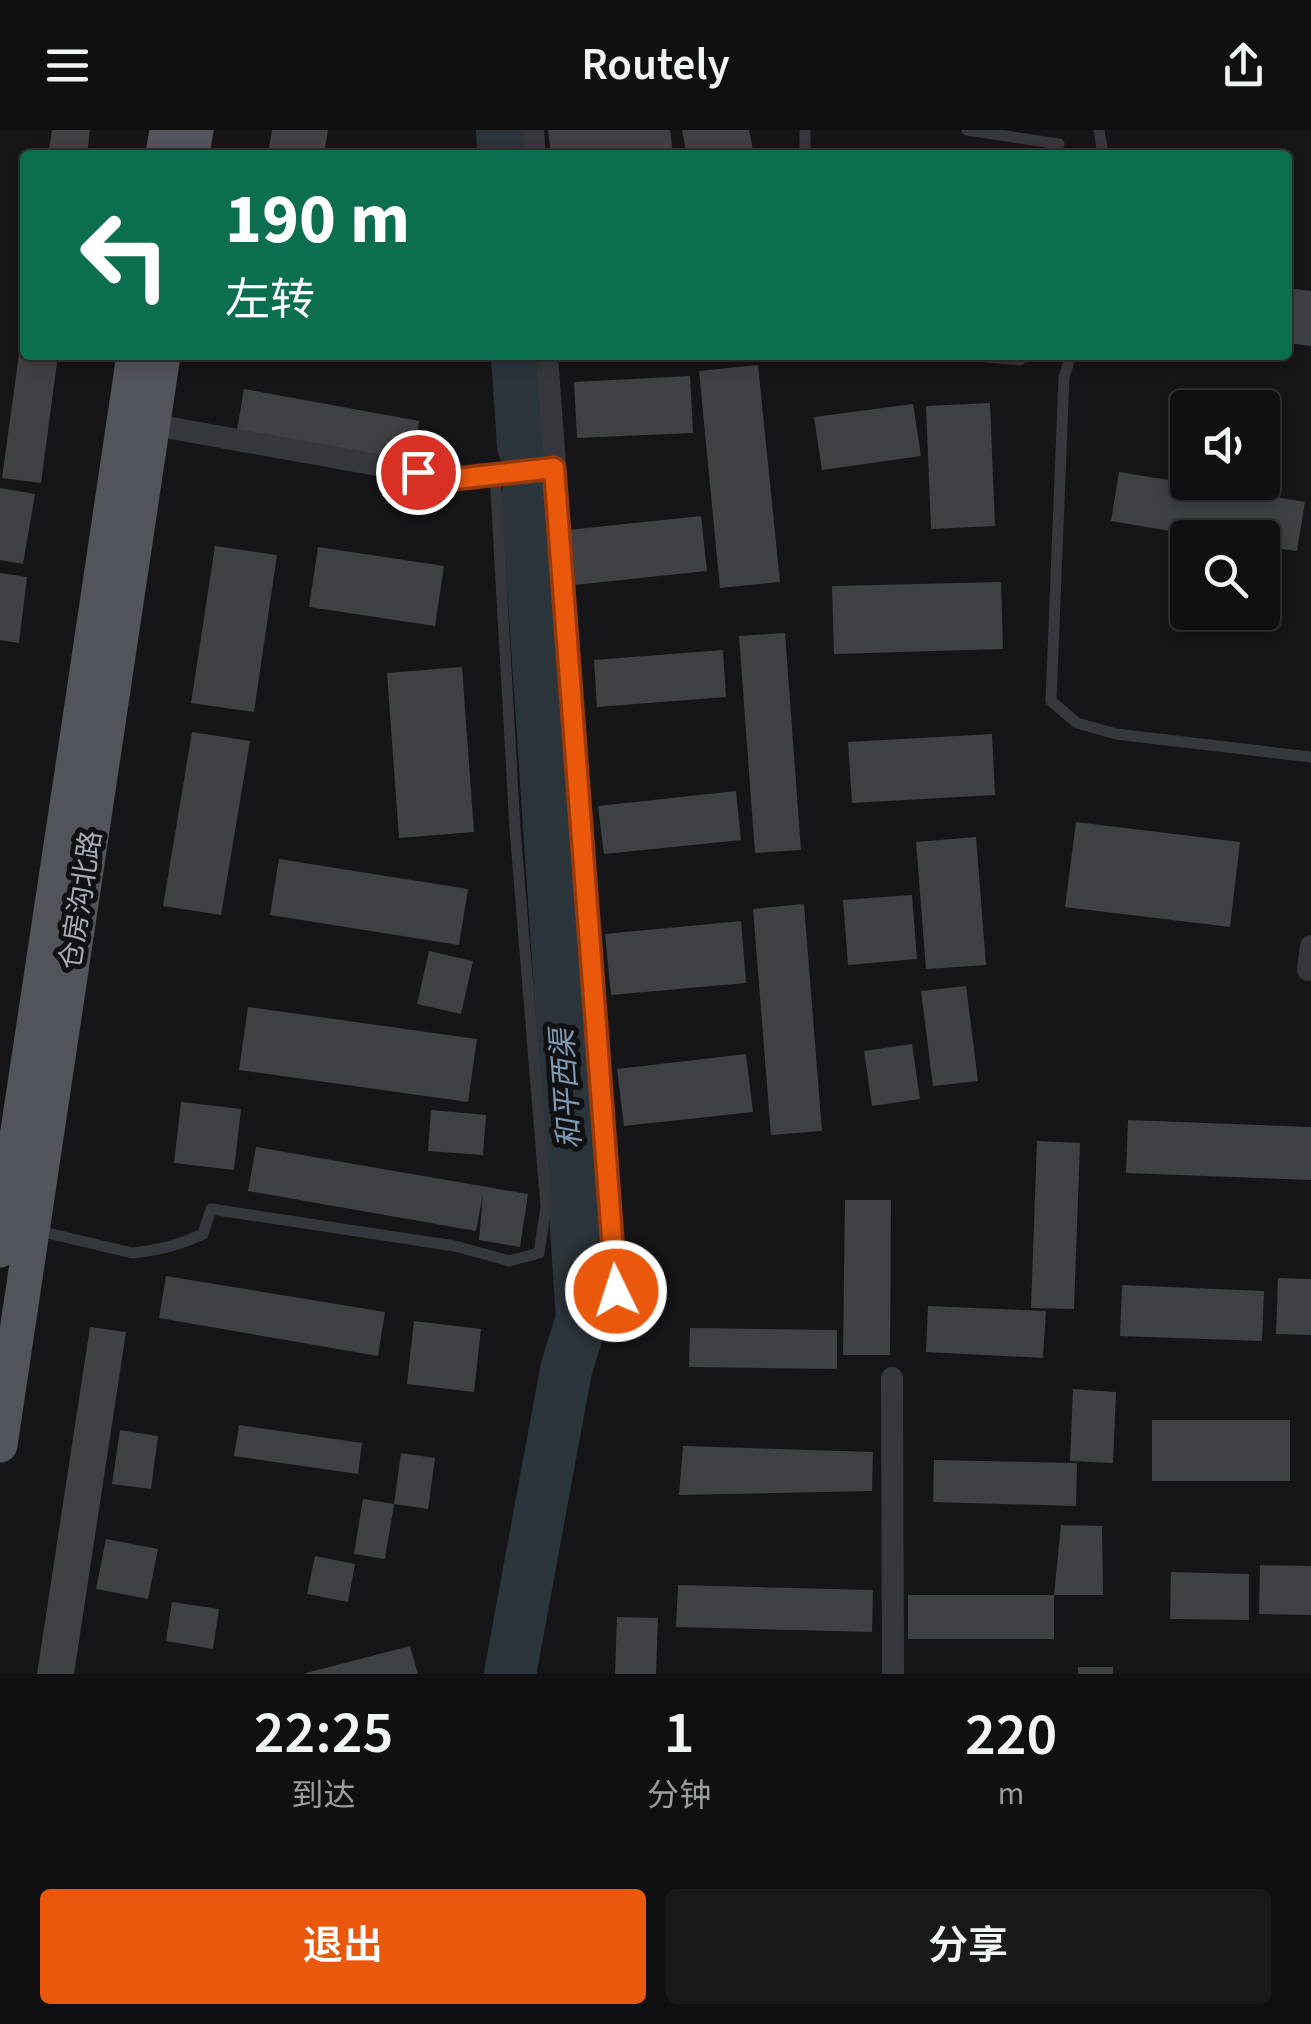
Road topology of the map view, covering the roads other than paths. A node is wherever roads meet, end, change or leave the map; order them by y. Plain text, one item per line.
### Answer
1 (967, 130) edge
2 (1060, 144) dead end
3 (134, 360) edge
4 (161, 360) edge
5 (547, 360) edge
6 (1069, 360) edge
7 (139, 422) junction
8 (554, 468) junction
9 (495, 474) junction
10 (1311, 756) edge
11 (1311, 946) edge
12 (1309, 971) edge
13 (19, 1154) edge
14 (31, 1229) junction
15 (0, 1250) edge
16 (616, 1291) dead end
17 (892, 1378) dead end
18 (0, 1445) edge
19 (893, 1674) edge

1 - 2 lane
3 - 7 main road, 仓房沟北路
4 - 7 main road, 仓房沟北路
5 - 8 street
6 - 10 lane
7 - 9 street
7 - 13 main road, 仓房沟北路
8 - 9 street
8 - 16 street
9 - 14 lane
11 - 12 street
13 - 14 main road, 仓房沟北路
13 - 15 main road, 仓房沟北路
14 - 18 main road, 仓房沟北路
17 - 19 street

